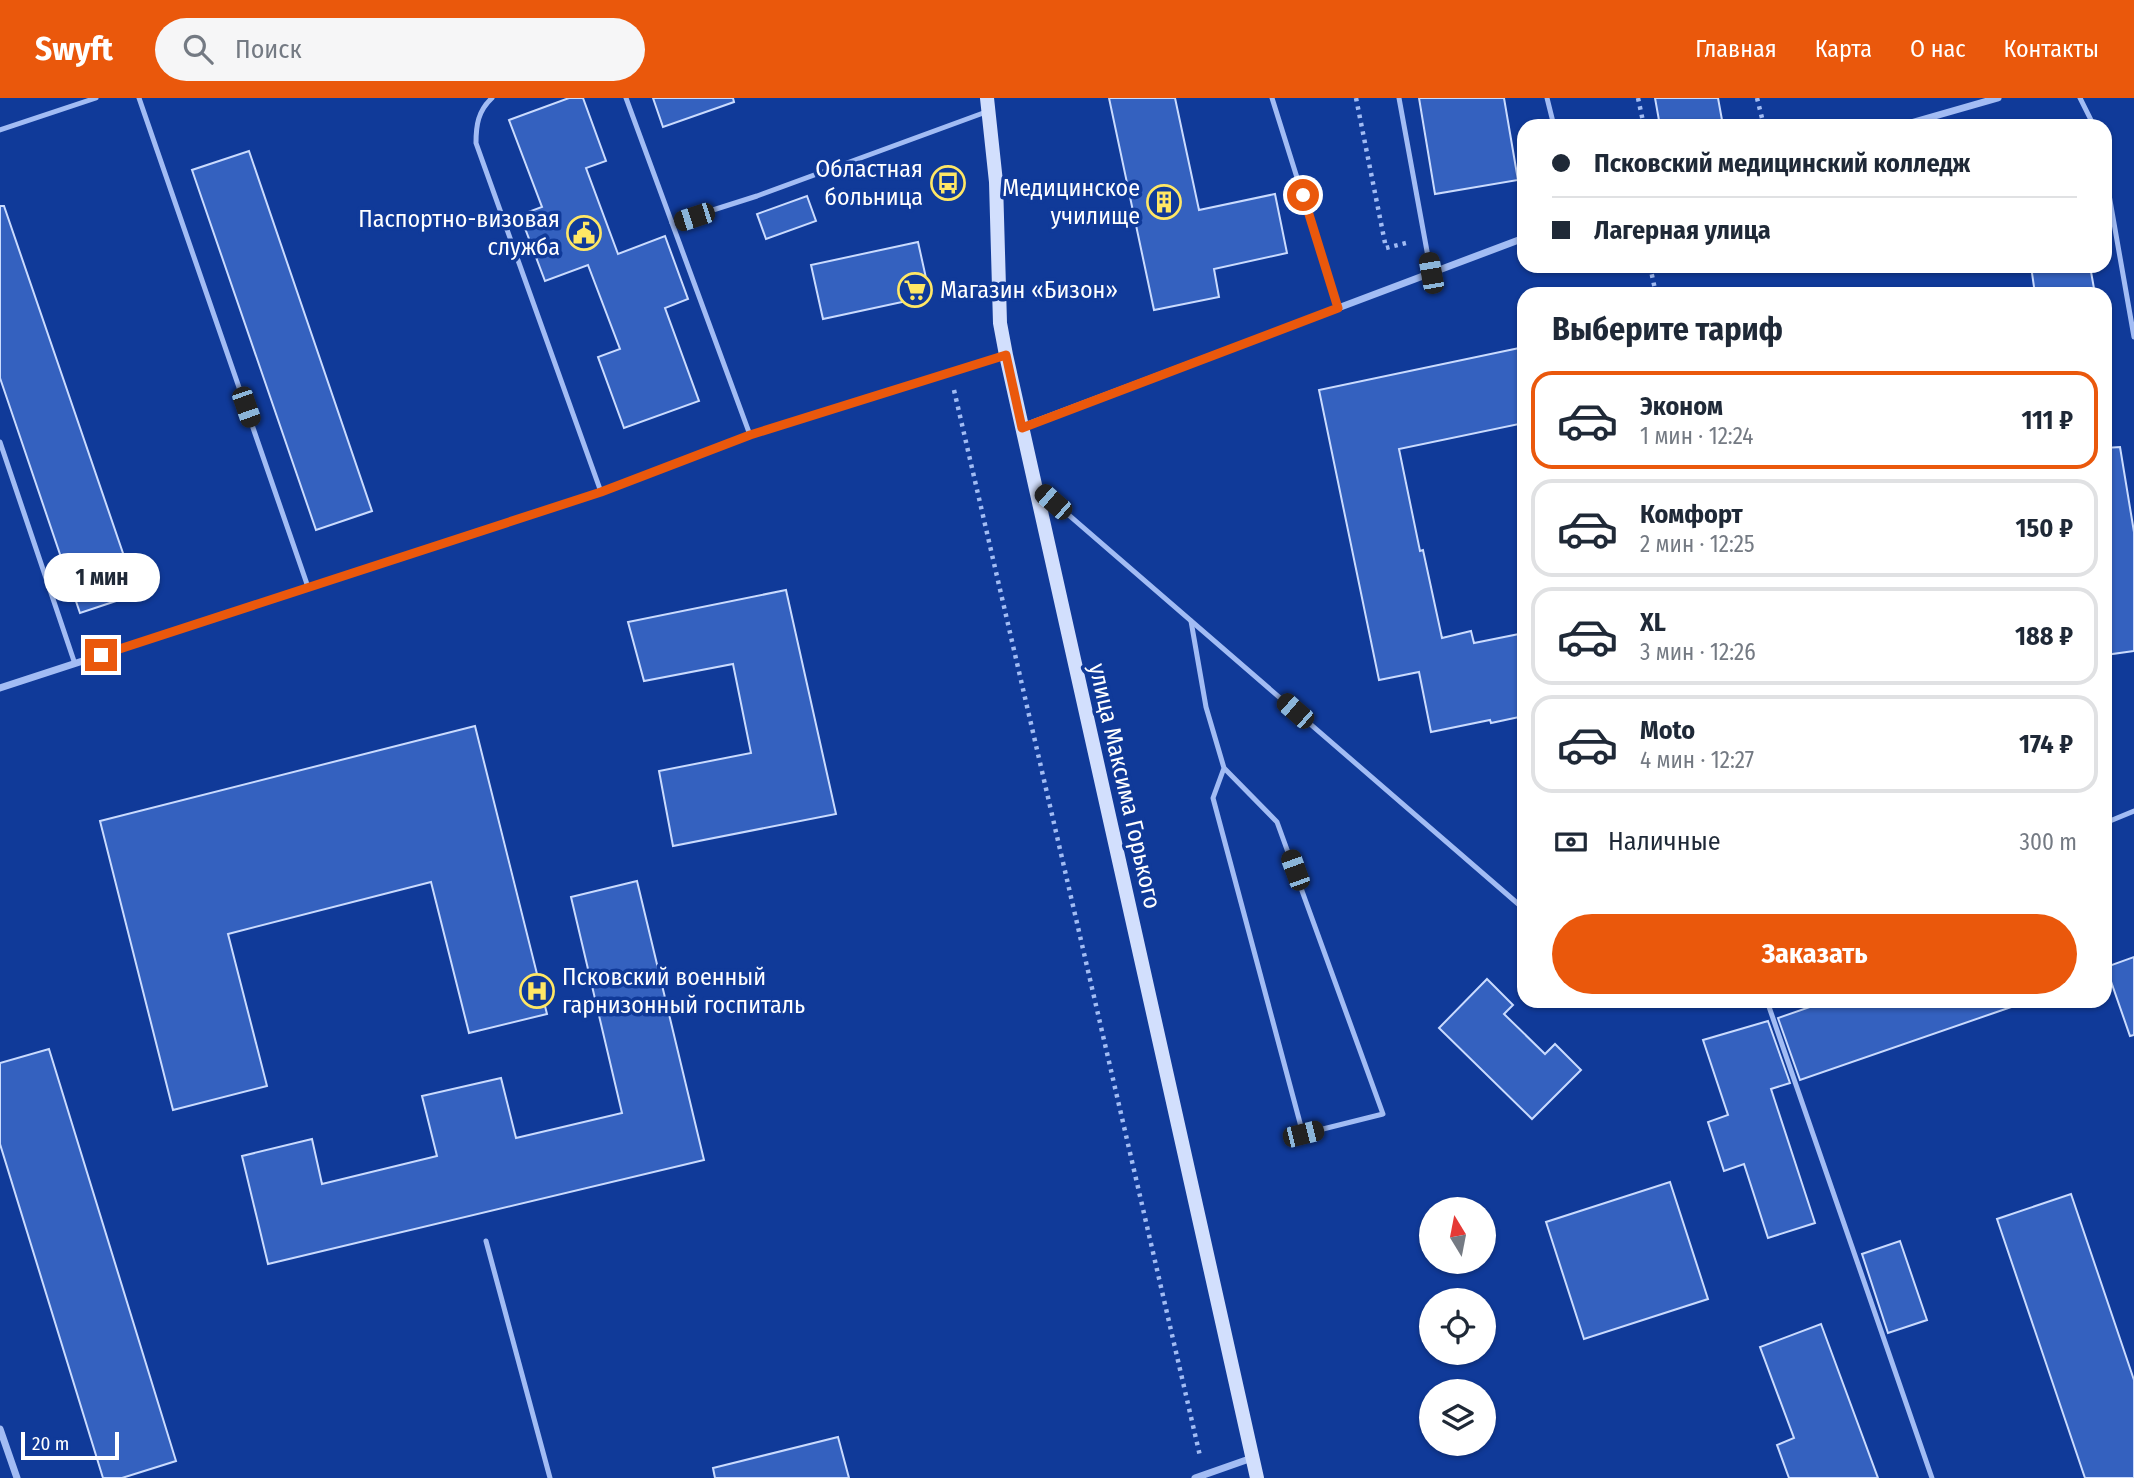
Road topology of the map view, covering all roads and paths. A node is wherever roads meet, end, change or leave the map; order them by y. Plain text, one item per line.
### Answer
1 (96, 98) edge
2 (139, 98) edge
3 (492, 98) edge
4 (626, 98) edge
5 (1272, 98) edge
6 (1356, 98) edge
7 (1399, 98) edge
8 (1547, 98) edge
9 (1638, 98) edge
10 (1757, 98) edge
11 (1998, 98) edge
12 (2080, 98) edge
13 (987, 104) edge
14 (1552, 119) edge
15 (1642, 119) edge
16 (1762, 119) edge
17 (1924, 119) edge
18 (2090, 119) edge
19 (0, 130) edge
20 (2112, 213) edge
21 (672, 223) junction
22 (1517, 241) edge
23 (1386, 248) dead end
24 (1431, 273) junction
25 (1338, 308) junction
26 (2134, 337) edge
27 (1006, 355) junction
28 (949, 373) junction
29 (1022, 428) junction
30 (750, 435) junction
31 (0, 442) edge
32 (1034, 485) junction
33 (601, 492) junction
34 (308, 587) junction
35 (1191, 621) junction
36 (75, 664) junction
37 (0, 688) edge
38 (1224, 768) junction
39 (2134, 811) edge
40 (2112, 820) edge
41 (1517, 903) edge
42 (1769, 1008) edge
43 (486, 1241) dead end
44 (0, 1429) edge
45 (1252, 1458) junction
46 (1199, 1477) edge
47 (16, 1478) edge
48 (550, 1478) edge
49 (1257, 1478) edge
50 (1933, 1478) edge

1 - 19 lane
2 - 34 lane
3 - 33 lane
4 - 21 lane
5 - 25 lane
6 - 23 path
7 - 24 lane
8 - 14 lane
9 - 15 path
10 - 16 path
11 - 17 street
12 - 18 lane
13 - 21 lane
13 - 27 main road, улица Максима Горького
20 - 26 lane
21 - 30 lane
22 - 24 street
24 - 25 street
25 - 29 street
27 - 28 street
27 - 29 main road, улица Максима Горького
28 - 30 street
28 - 46 path
29 - 32 main road, улица Максима Горького
30 - 33 street
31 - 36 lane
32 - 35 lane
32 - 45 main road, улица Максима Горького
33 - 34 street
34 - 36 street
35 - 38 lane
35 - 41 lane
36 - 37 street
38 - 38 lane
39 - 40 lane
42 - 50 lane
43 - 48 lane
44 - 47 street
45 - 46 street
45 - 49 main road, улица Максима Горького

